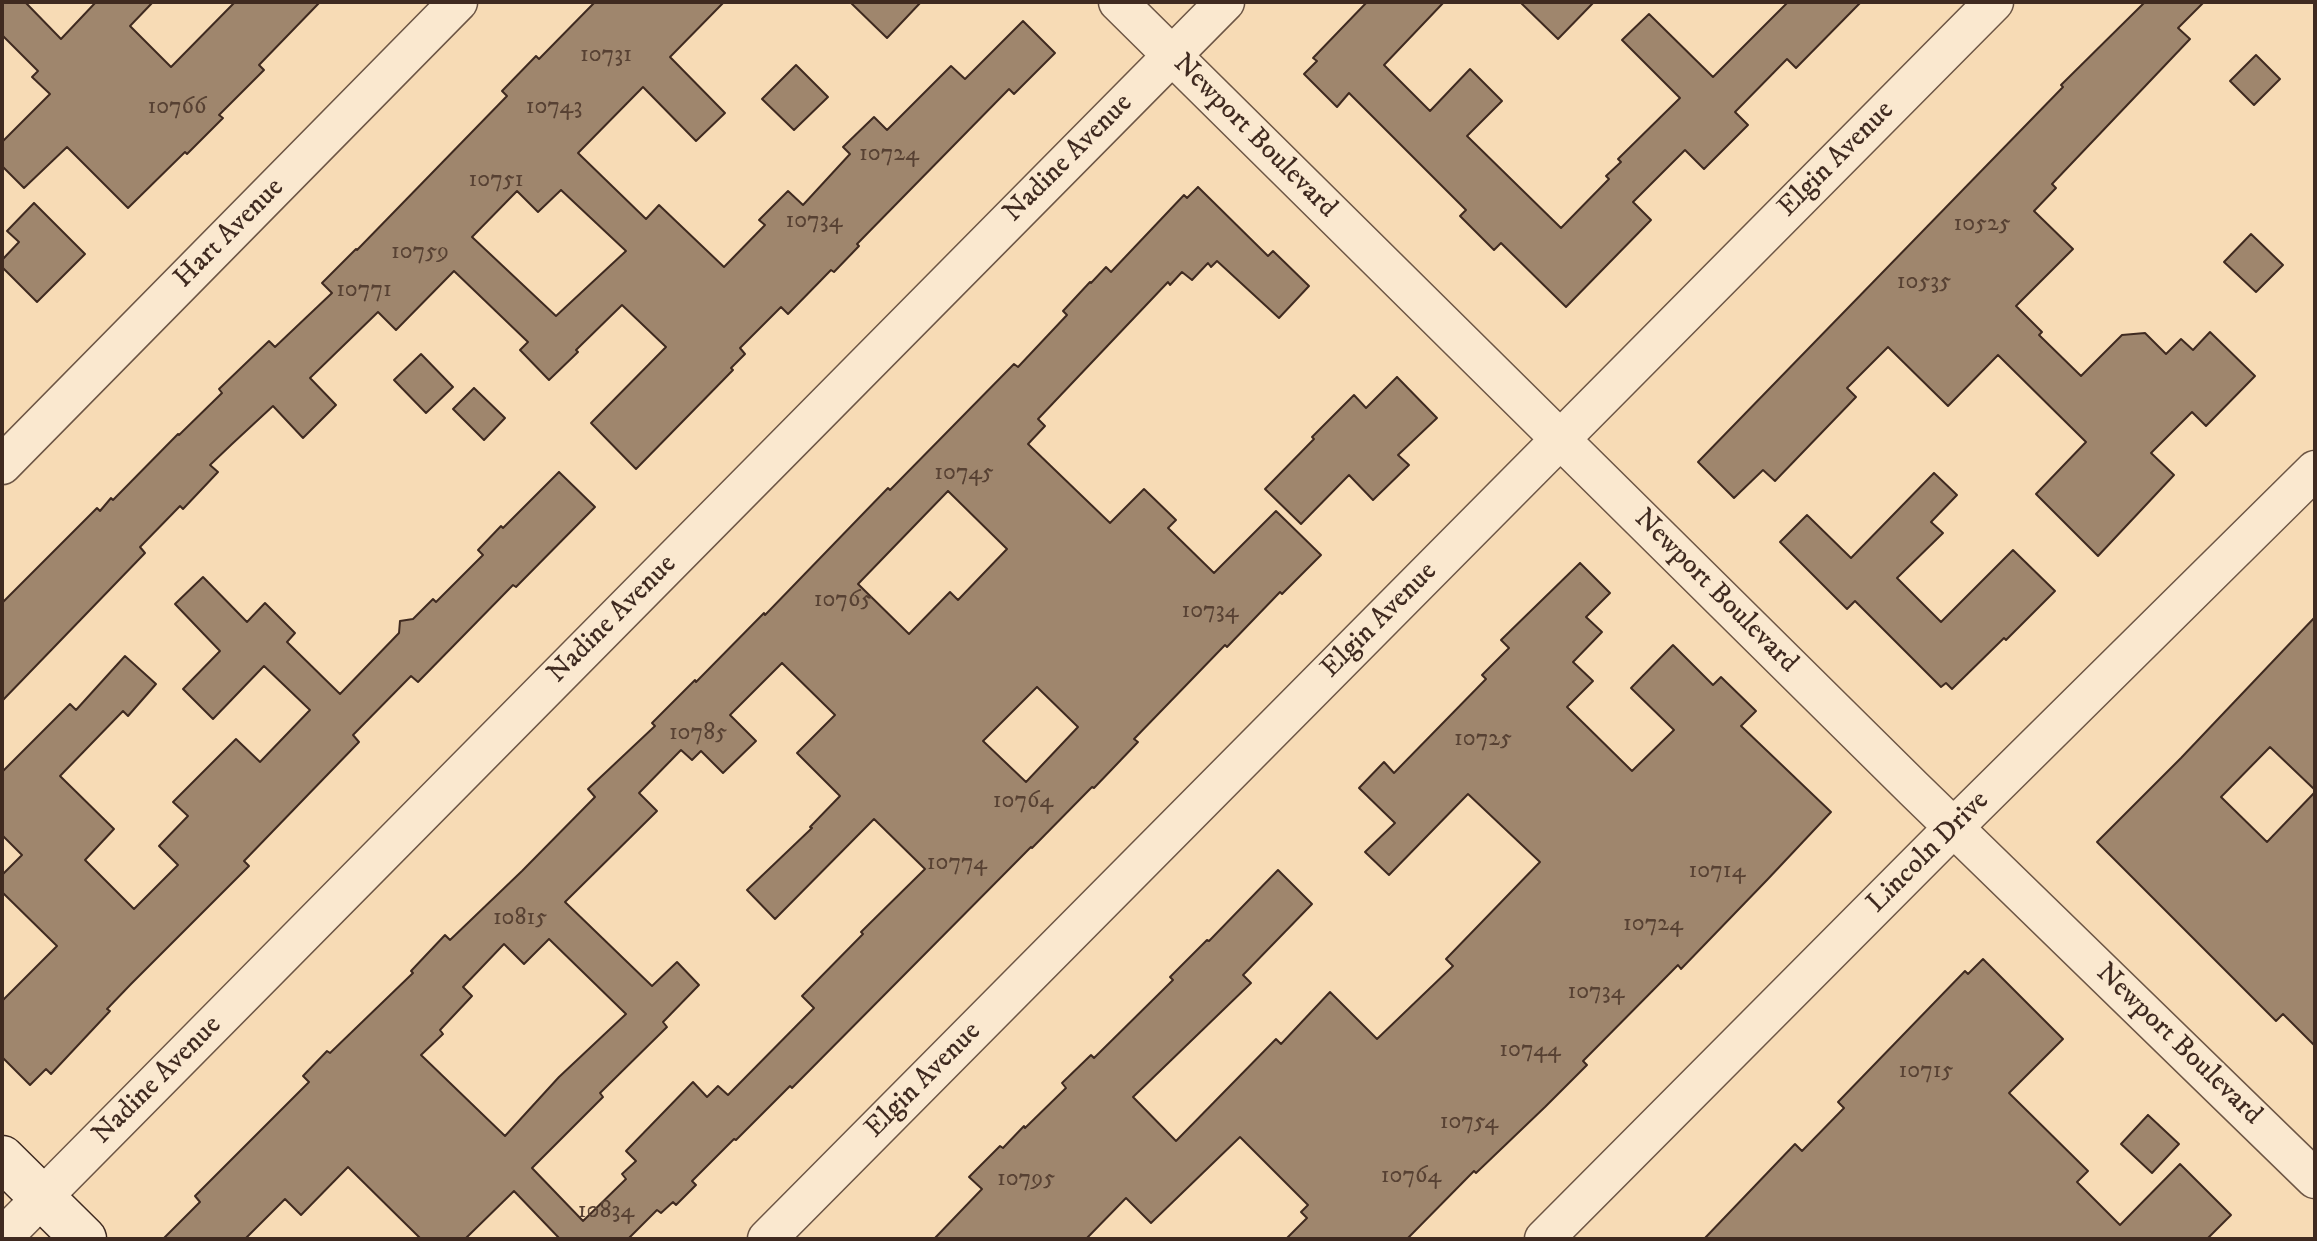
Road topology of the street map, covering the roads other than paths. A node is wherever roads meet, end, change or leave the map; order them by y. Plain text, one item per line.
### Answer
1 (458, 2) edge
2 (1118, 2) edge
3 (1225, 2) edge
4 (1994, 2) edge
5 (1171, 55) junction
6 (1561, 439) junction
7 (2, 465) edge
8 (2315, 470) edge
9 (1955, 826) junction
10 (2, 1158) edge
11 (2315, 1179) edge
12 (42, 1198) junction
13 (2, 1238) edge
14 (84, 1239) edge
15 (767, 1239) edge
16 (1544, 1239) edge

1 - 7 street, Hart Avenue
2 - 5 street, Newport Boulevard
3 - 5 street, Nadine Avenue
4 - 6 street, Elgin Avenue
5 - 6 street, Newport Boulevard
5 - 12 street, Nadine Avenue
6 - 9 street, Newport Boulevard
6 - 15 street, Elgin Avenue
8 - 9 street, Lincoln Drive
9 - 11 street, Newport Boulevard
9 - 16 street, Lincoln Drive
10 - 12 street
12 - 13 street, Nadine Avenue
12 - 14 street

